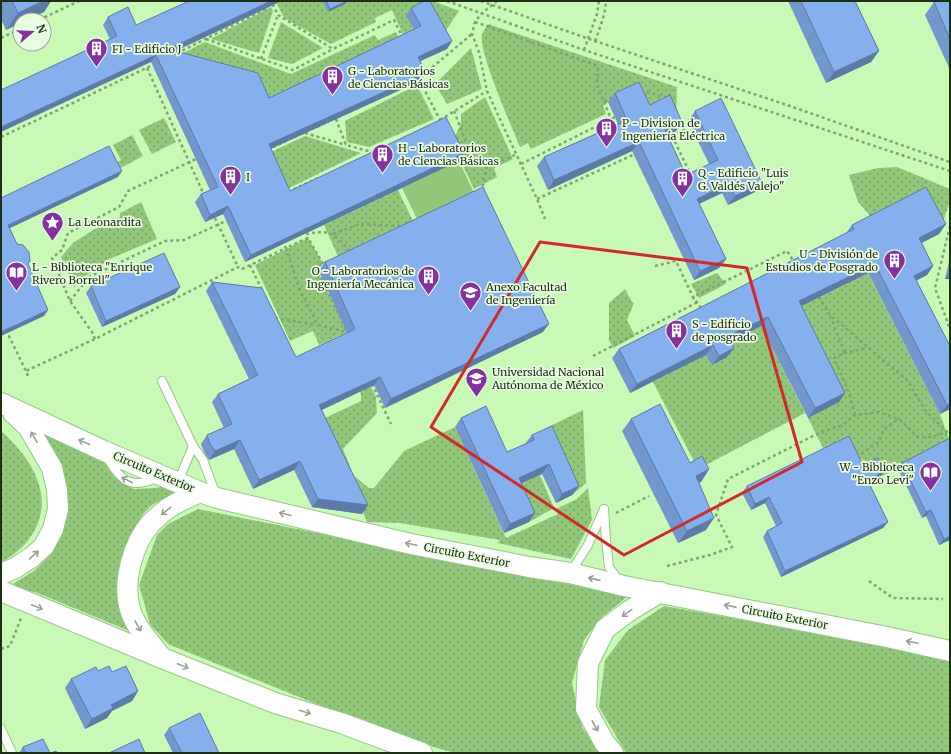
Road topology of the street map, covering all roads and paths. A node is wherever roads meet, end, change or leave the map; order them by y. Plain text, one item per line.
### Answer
1 (79, 1) edge
2 (447, 1) edge
3 (481, 1) edge
4 (497, 1) edge
5 (599, 1) edge
6 (606, 1) edge
7 (492, 5) junction
8 (52, 14) edge
9 (481, 14) junction
10 (278, 15) junction
11 (475, 22) junction
12 (12, 33) edge
13 (472, 34) junction
14 (1, 38) edge
15 (205, 38) junction
16 (588, 39) junction
17 (404, 41) edge
18 (594, 41) junction
19 (333, 49) junction
20 (584, 50) junction
21 (173, 55) edge
22 (261, 59) junction
23 (160, 61) edge
24 (421, 67) edge
25 (147, 68) junction
26 (424, 74) junction
27 (420, 81) junction
28 (641, 90) edge
29 (487, 91) junction
30 (616, 95) edge
31 (604, 101) junction
32 (671, 104) edge
33 (454, 111) junction
34 (677, 117) edge
35 (615, 118) dead end
36 (336, 119) junction
37 (612, 119) junction
38 (440, 120) junction
39 (433, 123) edge
40 (304, 133) junction
41 (1, 136) edge
42 (672, 136) junction
43 (665, 140) edge
44 (466, 142) dead end
45 (346, 145) junction
46 (271, 149) edge
47 (637, 153) edge
48 (517, 154) junction
49 (366, 155) edge
50 (196, 159) dead end
51 (950, 162) edge
52 (190, 163) junction
53 (521, 164) junction
54 (950, 171) edge
55 (324, 175) edge
56 (693, 178) edge
57 (283, 194) edge
58 (476, 194) edge
59 (206, 198) edge
60 (538, 199) junction
61 (215, 218) edge
62 (545, 219) dead end
63 (226, 221) dead end
64 (218, 225) junction
65 (950, 226) edge
66 (398, 229) edge
67 (306, 234) edge
68 (333, 234) junction
69 (283, 245) edge
70 (286, 248) junction
71 (343, 254) edge
72 (330, 260) edge
73 (323, 264) junction
74 (250, 265) junction
75 (795, 265) edge
76 (655, 266) dead end
77 (238, 267) junction
78 (262, 291) edge
79 (820, 297) edge
80 (693, 298) junction
81 (70, 301) junction
82 (704, 311) edge
83 (830, 315) junction
84 (275, 318) edge
85 (318, 325) junction
86 (4, 327) edge
87 (950, 330) edge
88 (347, 332) junction
89 (95, 339) junction
90 (350, 339) edge
91 (868, 348) junction
92 (845, 353) junction
93 (593, 356) dead end
94 (26, 371) junction
95 (28, 376) dead end
96 (162, 381) dead end
97 (371, 382) edge
98 (2, 403) edge
99 (855, 415) junction
100 (899, 419) junction
101 (391, 424) dead end
102 (949, 432) edge
103 (193, 446) junction
104 (852, 459) edge
105 (170, 479) junction
106 (208, 495) junction
107 (649, 496) dead end
108 (605, 518) junction
109 (667, 566) dead end
110 (1, 574) edge
111 (570, 574) junction
112 (869, 581) dead end
113 (624, 586) junction
114 (1, 592) edge
115 (660, 592) junction
116 (943, 599) dead end
117 (21, 618) dead end
118 (1, 649) edge
119 (950, 651) edge
120 (162, 658) junction
121 (1, 730) edge
122 (12, 753) edge
123 (422, 753) edge
124 (613, 753) edge

1 - 8 path
2 - 9 path
3 - 7 path
4 - 7 path
5 - 16 path
6 - 18 path
7 - 9 path
7 - 16 path
9 - 11 path
9 - 20 path
10 - 15 path
10 - 19 path
10 - 22 path
11 - 13 path
11 - 31 path
12 - 14 path
13 - 26 path
13 - 29 path
15 - 21 path
15 - 22 path
16 - 18 path
16 - 20 path
17 - 19 path
18 - 51 path
19 - 22 path
20 - 54 path
23 - 25 path
24 - 26 path
25 - 41 path
25 - 52 path
26 - 27 path
27 - 36 path
27 - 38 path
28 - 32 path
29 - 33 path
29 - 48 path
30 - 31 path
31 - 37 path
33 - 38 path
33 - 44 path
34 - 42 path
35 - 37 path
36 - 40 path
36 - 45 path
37 - 53 path
38 - 39 path
40 - 45 path
40 - 46 path
42 - 43 path
42 - 56 path
45 - 49 path
47 - 60 path
48 - 53 path
48 - 58 path
50 - 52 path
52 - 59 path
52 - 81 path
53 - 60 path
55 - 57 path
60 - 62 path
61 - 64 path
63 - 64 path
64 - 77 path
64 - 81 path
65 - 87 path
66 - 68 path
67 - 68 path
68 - 71 path
69 - 70 path
70 - 73 path
70 - 74 path
70 - 85 path
72 - 73 path
73 - 88 path
74 - 77 path
74 - 78 path
75 - 80 path
76 - 80 path
77 - 89 path
79 - 83 path
80 - 82 path
80 - 93 path
81 - 89 path
83 - 91 path
83 - 92 path
84 - 85 path
85 - 88 path
86 - 94 path
88 - 90 path
89 - 94 path
91 - 92 path
91 - 102 path
92 - 99 path
94 - 95 path
96 - 103 lane
97 - 101 path
105 -> 98 street, Circuito Exterior
110 -> 98 street
99 - 100 path
99 - 109 path
100 - 102 path
100 - 104 path
103 - 105 lane
103 - 106 lane
105 - 106 street, Circuito Exterior
111 -> 106 street, Circuito Exterior
106 -> 120 street
107 - 108 path
108 - 111 lane
108 - 113 lane
113 -> 111 street, Circuito Exterior
112 - 116 path
113 - 115 street, Circuito Exterior
114 -> 120 street
119 -> 115 street, Circuito Exterior
115 -> 124 street
117 - 118 path
120 -> 123 street
121 - 122 lane

